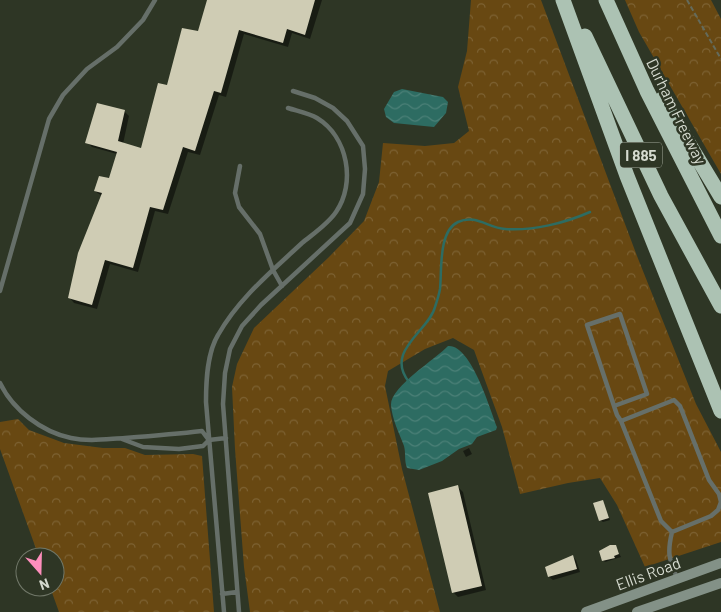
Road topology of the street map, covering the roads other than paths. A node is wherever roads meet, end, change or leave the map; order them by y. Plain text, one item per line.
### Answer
1 (155, 0) edge
2 (563, 0) edge
3 (569, 0) edge
4 (607, 1) edge
5 (293, 91) dead end
6 (288, 108) dead end
7 (240, 166) dead end
8 (721, 197) edge
9 (721, 236) edge
10 (273, 270) junction
11 (282, 286) junction
12 (0, 291) edge
13 (721, 306) edge
14 (0, 383) edge
15 (614, 406) junction
16 (721, 411) edge
17 (621, 421) junction
18 (119, 438) junction
19 (226, 438) junction
20 (209, 440) junction
21 (721, 502) edge
22 (672, 532) junction
23 (721, 562) edge
24 (677, 578) junction
25 (721, 583) edge
26 (237, 592) junction
27 (222, 594) junction
28 (597, 610) edge
29 (224, 612) edge
30 (238, 612) edge
31 (586, 612) edge
32 (637, 612) edge

1 - 12 lane
2 - 16 highway
3 - 13 highway, I 885
4 - 8 highway
4 - 9 highway, Durham Freeway / I 885
5 - 11 lane
6 - 10 lane
7 - 10 lane
10 - 11 lane
10 - 20 lane
11 - 19 lane
14 - 18 lane
15 - 15 lane
15 - 17 lane
17 - 21 lane
17 - 22 lane
18 - 20 lane
18 - 20 lane
19 - 20 lane
19 - 26 lane
20 - 27 lane
21 - 22 lane
22 - 24 lane
23 - 24 main road, Ellis Road
24 - 28 main road, Ellis Road
25 - 32 main road, Ellis Road
26 - 27 lane
26 - 30 lane
27 - 29 lane
28 - 31 main road, Ellis Road

